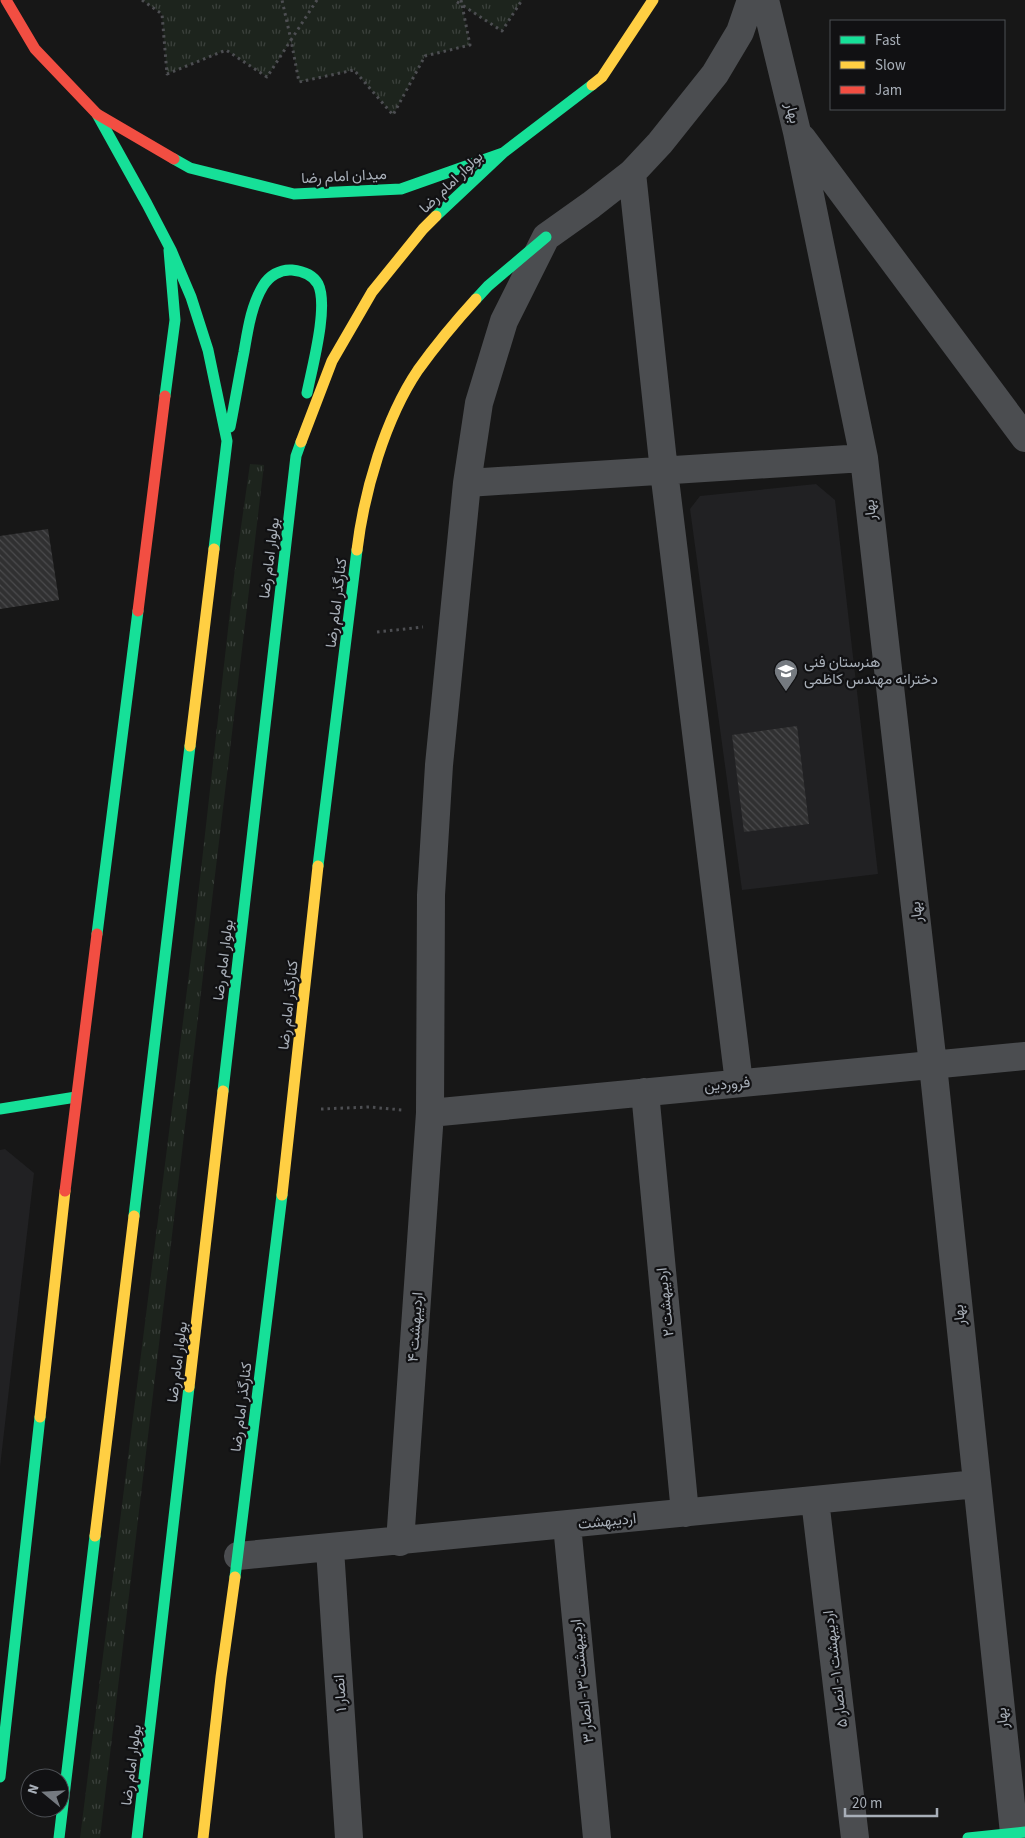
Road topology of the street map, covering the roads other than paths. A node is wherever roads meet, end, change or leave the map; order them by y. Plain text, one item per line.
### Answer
1 (6, 0) edge
2 (653, 0) edge
3 (751, 0) edge
4 (765, 0) edge
5 (97, 114) junction
6 (798, 132) junction
7 (503, 153) junction
8 (632, 173) junction
9 (546, 236) junction
10 (169, 246) junction
11 (1025, 438) edge
12 (227, 441) junction
13 (296, 456) junction
14 (864, 458) junction
15 (664, 471) junction
16 (467, 483) junction
17 (1025, 1056) edge
18 (933, 1065) junction
19 (739, 1083) junction
20 (644, 1092) junction
21 (76, 1097) junction
22 (0, 1109) edge
23 (430, 1113) junction
24 (977, 1484) junction
25 (815, 1500) junction
26 (685, 1513) junction
27 (566, 1525) junction
28 (400, 1542) junction
29 (330, 1549) junction
30 (238, 1556) junction
31 (0, 1777) edge
32 (1018, 1834) edge
33 (59, 1838) edge
34 (137, 1838) edge
35 (203, 1838) edge
36 (349, 1838) edge
37 (597, 1838) edge
38 (855, 1838) edge
39 (968, 1838) edge

1 - 5 main road, میدان امام رضا
2 - 7 main road, میدان امام رضا
3 - 8 street
4 - 6 street, بهار
5 - 7 main road, میدان امام رضا
5 - 10 main road
6 - 11 street
6 - 14 street, بهار
7 - 13 main road, بولوار امام رضا
8 - 9 street
8 - 15 street
9 - 16 street, اردیبهشت ۴
9 - 30 main road, کنارگذر امام رضا
10 - 12 main road
10 - 21 main road
12 - 13 main road
12 - 33 main road
13 - 34 main road, بولوار امام رضا
14 - 15 street
14 - 18 street, بهار
15 - 16 street
15 - 19 street
16 - 23 street, اردیبهشت ۴
17 - 18 street, فروردین
18 - 19 street, فروردین
18 - 24 street, بهار
19 - 20 street, فروردین
20 - 23 street, فروردین
20 - 26 street, اردیبهشت ۲
21 - 22 main road
21 - 31 main road
23 - 28 street, اردیبهشت ۴
24 - 25 street, اردیبهشت
24 - 32 street, بهار
25 - 26 street, اردیبهشت
25 - 38 street, اردیبهشت ۱ - انصار ۵
26 - 27 street, اردیبهشت
27 - 28 street, اردیبهشت
27 - 37 street, اردیبهشت ۳ - انصار ۳
28 - 29 street, اردیبهشت
29 - 30 street, اردیبهشت
29 - 36 street, انصار ۱
30 - 35 main road, کنارگذر امام رضا
32 - 39 main road

